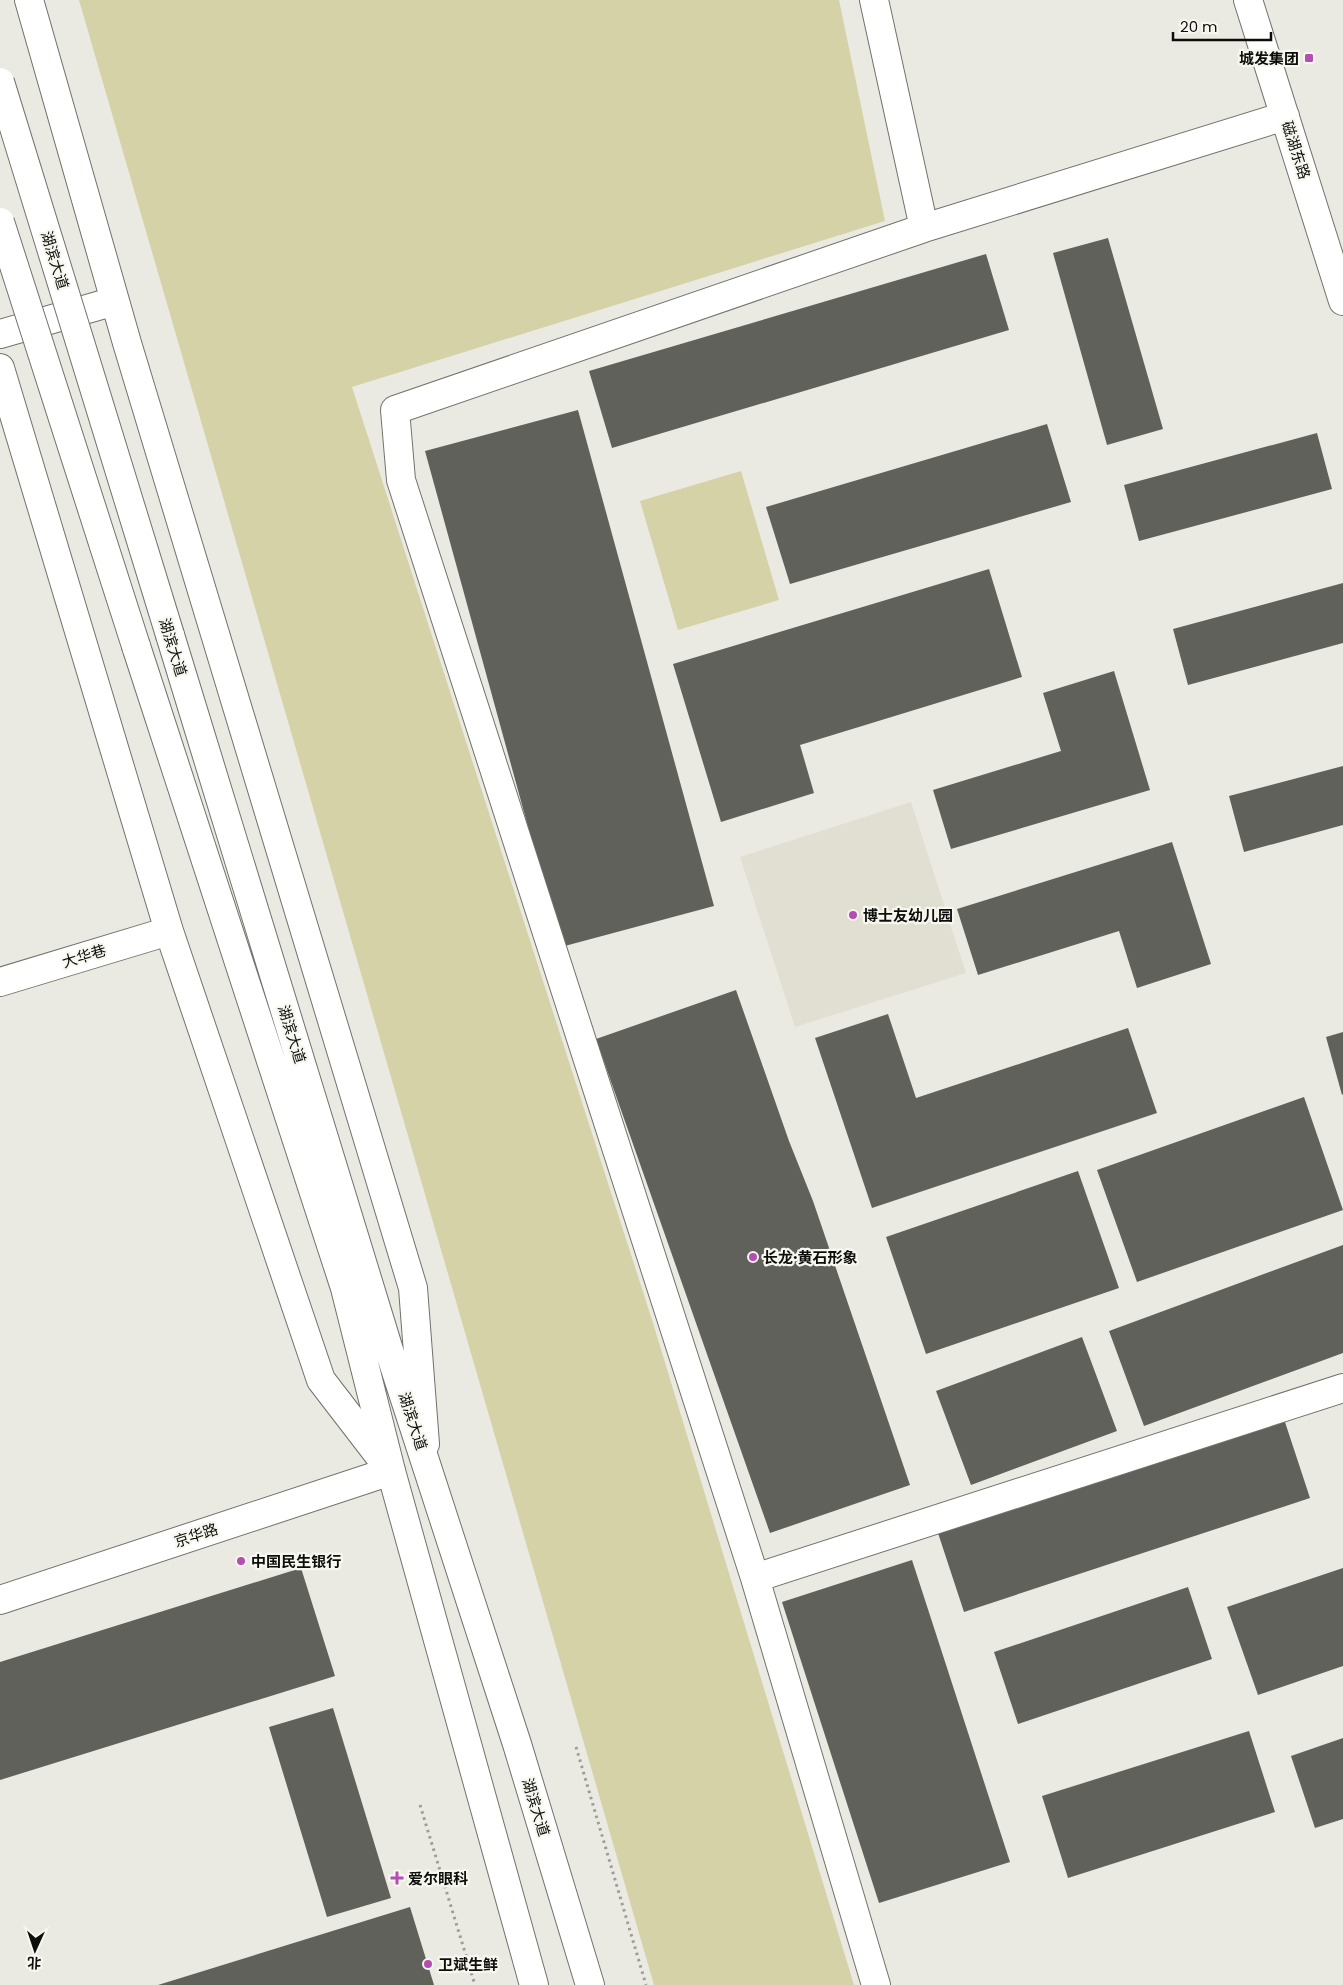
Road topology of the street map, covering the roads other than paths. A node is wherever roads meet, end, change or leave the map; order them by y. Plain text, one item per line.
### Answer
1 (29, 0) edge
2 (874, 0) edge
3 (1248, 0) edge
4 (0, 82) edge
5 (1285, 116) junction
6 (0, 222) edge
7 (924, 228) junction
8 (1343, 301) edge
9 (115, 302) junction
10 (0, 334) edge
11 (0, 368) edge
12 (169, 931) junction
13 (0, 982) edge
14 (1343, 1388) edge
15 (427, 1466) junction
16 (391, 1471) junction
17 (755, 1578) junction
18 (0, 1600) edge
19 (534, 1985) edge
20 (590, 1985) edge
21 (876, 1985) edge

1 - 9 street
2 - 7 street
3 - 5 street, 磁湖东路
4 - 15 street, 湖滨大道, bridge
5 - 7 street
5 - 8 street, 磁湖东路
6 - 16 street, 湖滨大道, bridge
7 - 17 street
9 - 10 street
9 - 15 street
11 - 12 street
12 - 13 street, 大华巷
12 - 16 street
14 - 17 street
15 - 20 street, 湖滨大道
16 - 18 street, 京华路
16 - 19 street, 湖滨大道
17 - 21 street

